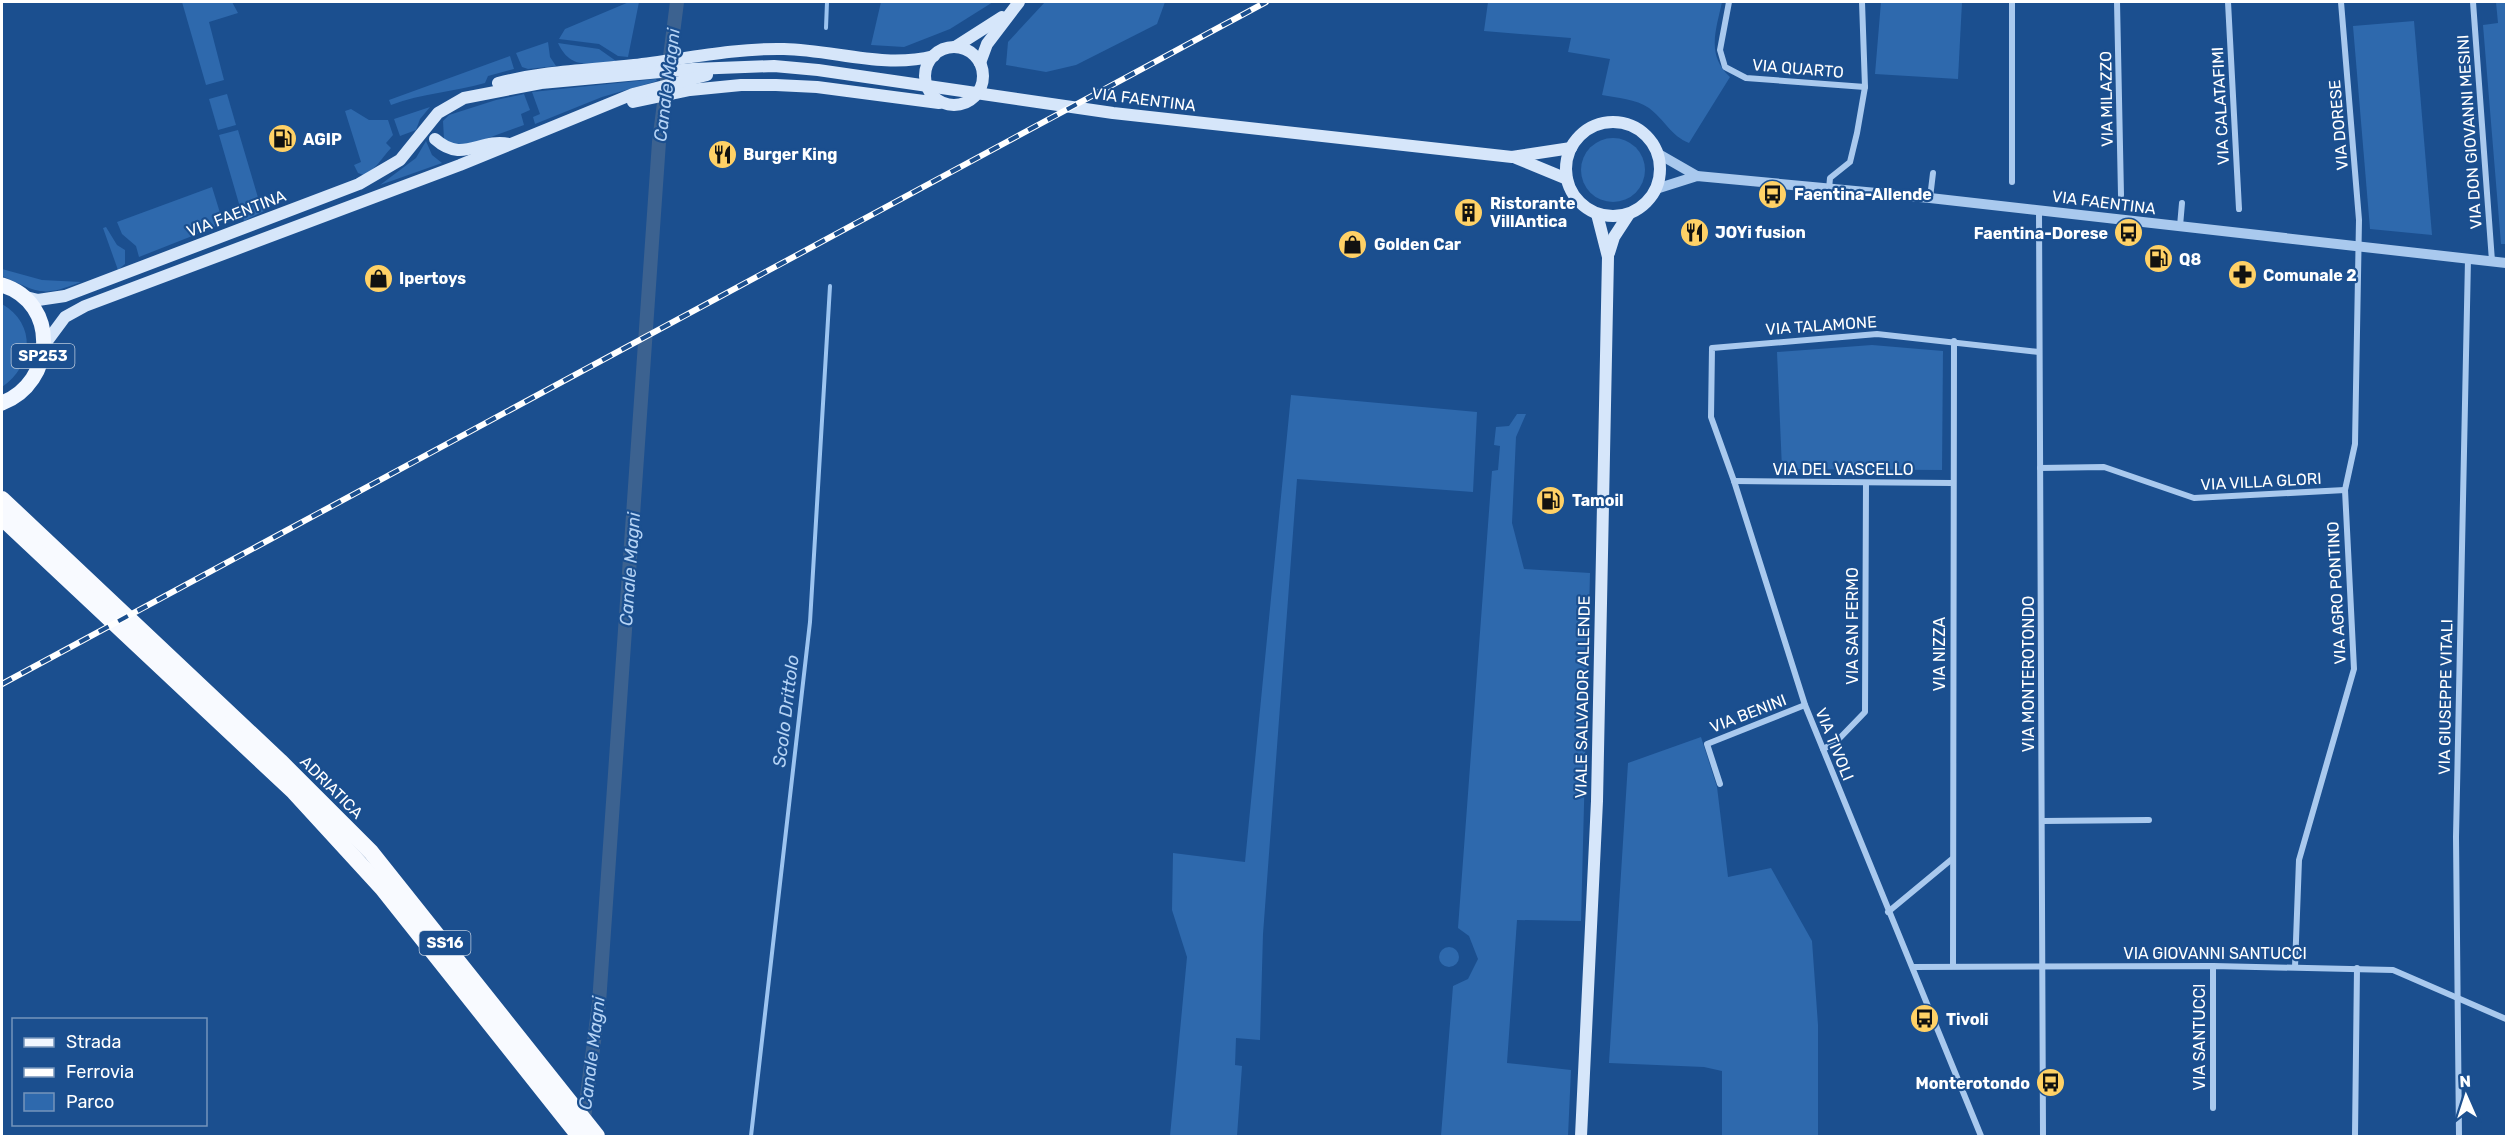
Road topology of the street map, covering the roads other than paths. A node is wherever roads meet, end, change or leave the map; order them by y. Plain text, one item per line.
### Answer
1 (1019, 2) edge
2 (1729, 2) edge
3 (1862, 2) edge
4 (2012, 2) edge
5 (2117, 2) edge
6 (2228, 2) edge
7 (2341, 2) edge
8 (2473, 2) edge
9 (1010, 11) junction
10 (955, 47) junction
11 (934, 56) junction
12 (980, 63) junction
13 (693, 67) junction
14 (1864, 87) junction
15 (634, 98) junction
16 (939, 104) junction
17 (438, 113) junction
18 (435, 140) junction
19 (510, 144) junction
20 (1571, 148) junction
21 (1657, 153) junction
22 (1512, 157) junction
23 (460, 165) junction
24 (1933, 173) dead end
25 (1697, 176) junction
26 (1567, 179) junction
27 (2012, 182) dead end
28 (1656, 189) junction
29 (1829, 189) junction
30 (2121, 195) dead end
31 (1930, 198) junction
32 (2182, 203) dead end
33 (2239, 209) dead end
34 (2039, 211) junction
35 (1597, 214) junction
36 (1629, 214) junction
37 (2180, 226) junction
38 (2357, 246) junction
39 (1608, 257) junction
40 (2468, 259) junction
41 (2492, 261) junction
42 (2506, 262) edge
43 (2, 285) edge
44 (22, 296) junction
45 (1954, 341) junction
46 (45, 344) junction
47 (1712, 348) joint
48 (2039, 352) junction
49 (2, 403) edge
50 (2040, 468) junction
51 (1734, 482) junction
52 (1866, 483) junction
53 (1953, 483) junction
54 (2345, 490) junction
55 (2, 500) edge
56 (2, 518) edge
57 (1805, 705) junction
58 (1823, 749) junction
59 (1720, 784) dead end
60 (2149, 820) dead end
61 (2042, 821) junction
62 (1952, 859) junction
63 (1888, 912) junction
64 (1953, 966) junction
65 (2042, 966) junction
66 (2213, 966) junction
67 (1913, 967) junction
68 (2295, 967) junction
69 (2357, 968) junction
70 (2457, 998) junction
71 (2506, 1019) edge
72 (2213, 1108) dead end
73 (579, 1137) edge
74 (597, 1137) edge
75 (1581, 1137) edge
76 (1981, 1137) edge
77 (2043, 1137) edge
78 (2355, 1137) edge
79 (2459, 1137) edge

1 - 9 main road
2 - 14 street, VIA QUARTO
3 - 14 street
4 - 27 street
5 - 30 street, VIA MILAZZO
6 - 33 street, VIA CALATAFIMI
7 - 38 street, VIA DORESE
8 - 41 street, VIA DON GIOVANNI MESINI
9 - 10 main road
9 - 12 main road
10 - 11 main road
10 - 12 main road
11 - 13 main road
11 - 16 main road
12 - 16 main road
13 - 15 main road, VIA FAENTINA / SP253
13 - 17 main road, VIA FAENTINA / SP253
13 - 22 main road, VIA FAENTINA / SP253
14 - 29 street
15 - 16 main road
15 - 19 main road, VIA FAENTINA / SP253
17 - 18 main road
17 - 44 main road, VIA FAENTINA / SP253
18 - 19 main road
18 - 23 main road
19 - 23 main road, VIA FAENTINA / SP253
20 - 21 main road
20 - 22 main road, VIA FAENTINA / SP253
20 - 26 main road
21 - 25 street, VIA FAENTINA
21 - 28 main road
22 - 26 main road, VIA FAENTINA / SP253
23 - 46 main road, VIA FAENTINA / SP253
24 - 31 street
25 - 28 street, VIA FAENTINA
25 - 29 street, VIA FAENTINA
26 - 35 main road
28 - 36 main road
29 - 31 street, VIA FAENTINA
31 - 34 street, VIA FAENTINA
32 - 37 street
34 - 37 street, VIA FAENTINA
34 - 48 street, VIA MONTEROTONDO
35 - 36 main road
35 - 39 main road, VIALE SALVADOR ALLENDE
36 - 39 main road, VIALE SALVADOR ALLENDE
37 - 38 street, VIA FAENTINA
38 - 40 street, VIA FAENTINA
38 - 54 street, VIA AGRO PONTINO
39 - 75 main road, VIALE SALVADOR ALLENDE
40 - 41 street, VIA FAENTINA
40 - 70 street, VIA GIUSEPPE VITALI
41 - 42 street, VIA FAENTINA
43 - 44 main road, SP253
44 - 46 main road, SP253
45 - 47 street, VIA TALAMONE
45 - 48 street, VIA TALAMONE
45 - 53 street, VIA NIZZA
46 - 49 main road, SP253
47 - 51 street, VIA TIVOLI
48 - 50 street, VIA MONTEROTONDO
50 - 54 street, VIA VILLA GLORI
50 - 61 street, VIA MONTEROTONDO
51 - 52 street, VIA DEL VASCELLO
51 - 57 street, VIA TIVOLI
52 - 53 street, VIA DEL VASCELLO
52 - 58 street, VIA SAN FERMO
53 - 62 street, VIA NIZZA
54 - 68 street, VIA AGRO PONTINO
55 - 74 highway, ADRIATICA / SS16
56 - 73 highway, ADRIATICA / SS16
57 - 58 street, VIA TIVOLI
57 - 59 street, VIA BENINI
58 - 63 street, VIA TIVOLI
60 - 61 street
61 - 65 street, VIA MONTEROTONDO
62 - 63 street
62 - 64 street, VIA NIZZA
63 - 67 street, VIA TIVOLI
64 - 65 street, VIA GIOVANNI SANTUCCI
64 - 67 street, VIA GIOVANNI SANTUCCI
65 - 66 street, VIA GIOVANNI SANTUCCI
65 - 77 street, VIA MONTEROTONDO
66 - 68 street, VIA GIOVANNI SANTUCCI
66 - 72 street, VIA SANTUCCI
67 - 76 street, VIA TIVOLI
68 - 69 street, VIA GIOVANNI SANTUCCI
69 - 70 street, VIA GIOVANNI SANTUCCI
69 - 78 street
70 - 71 street, VIA GIOVANNI SANTUCCI
70 - 79 street, VIA GIUSEPPE VITALI

